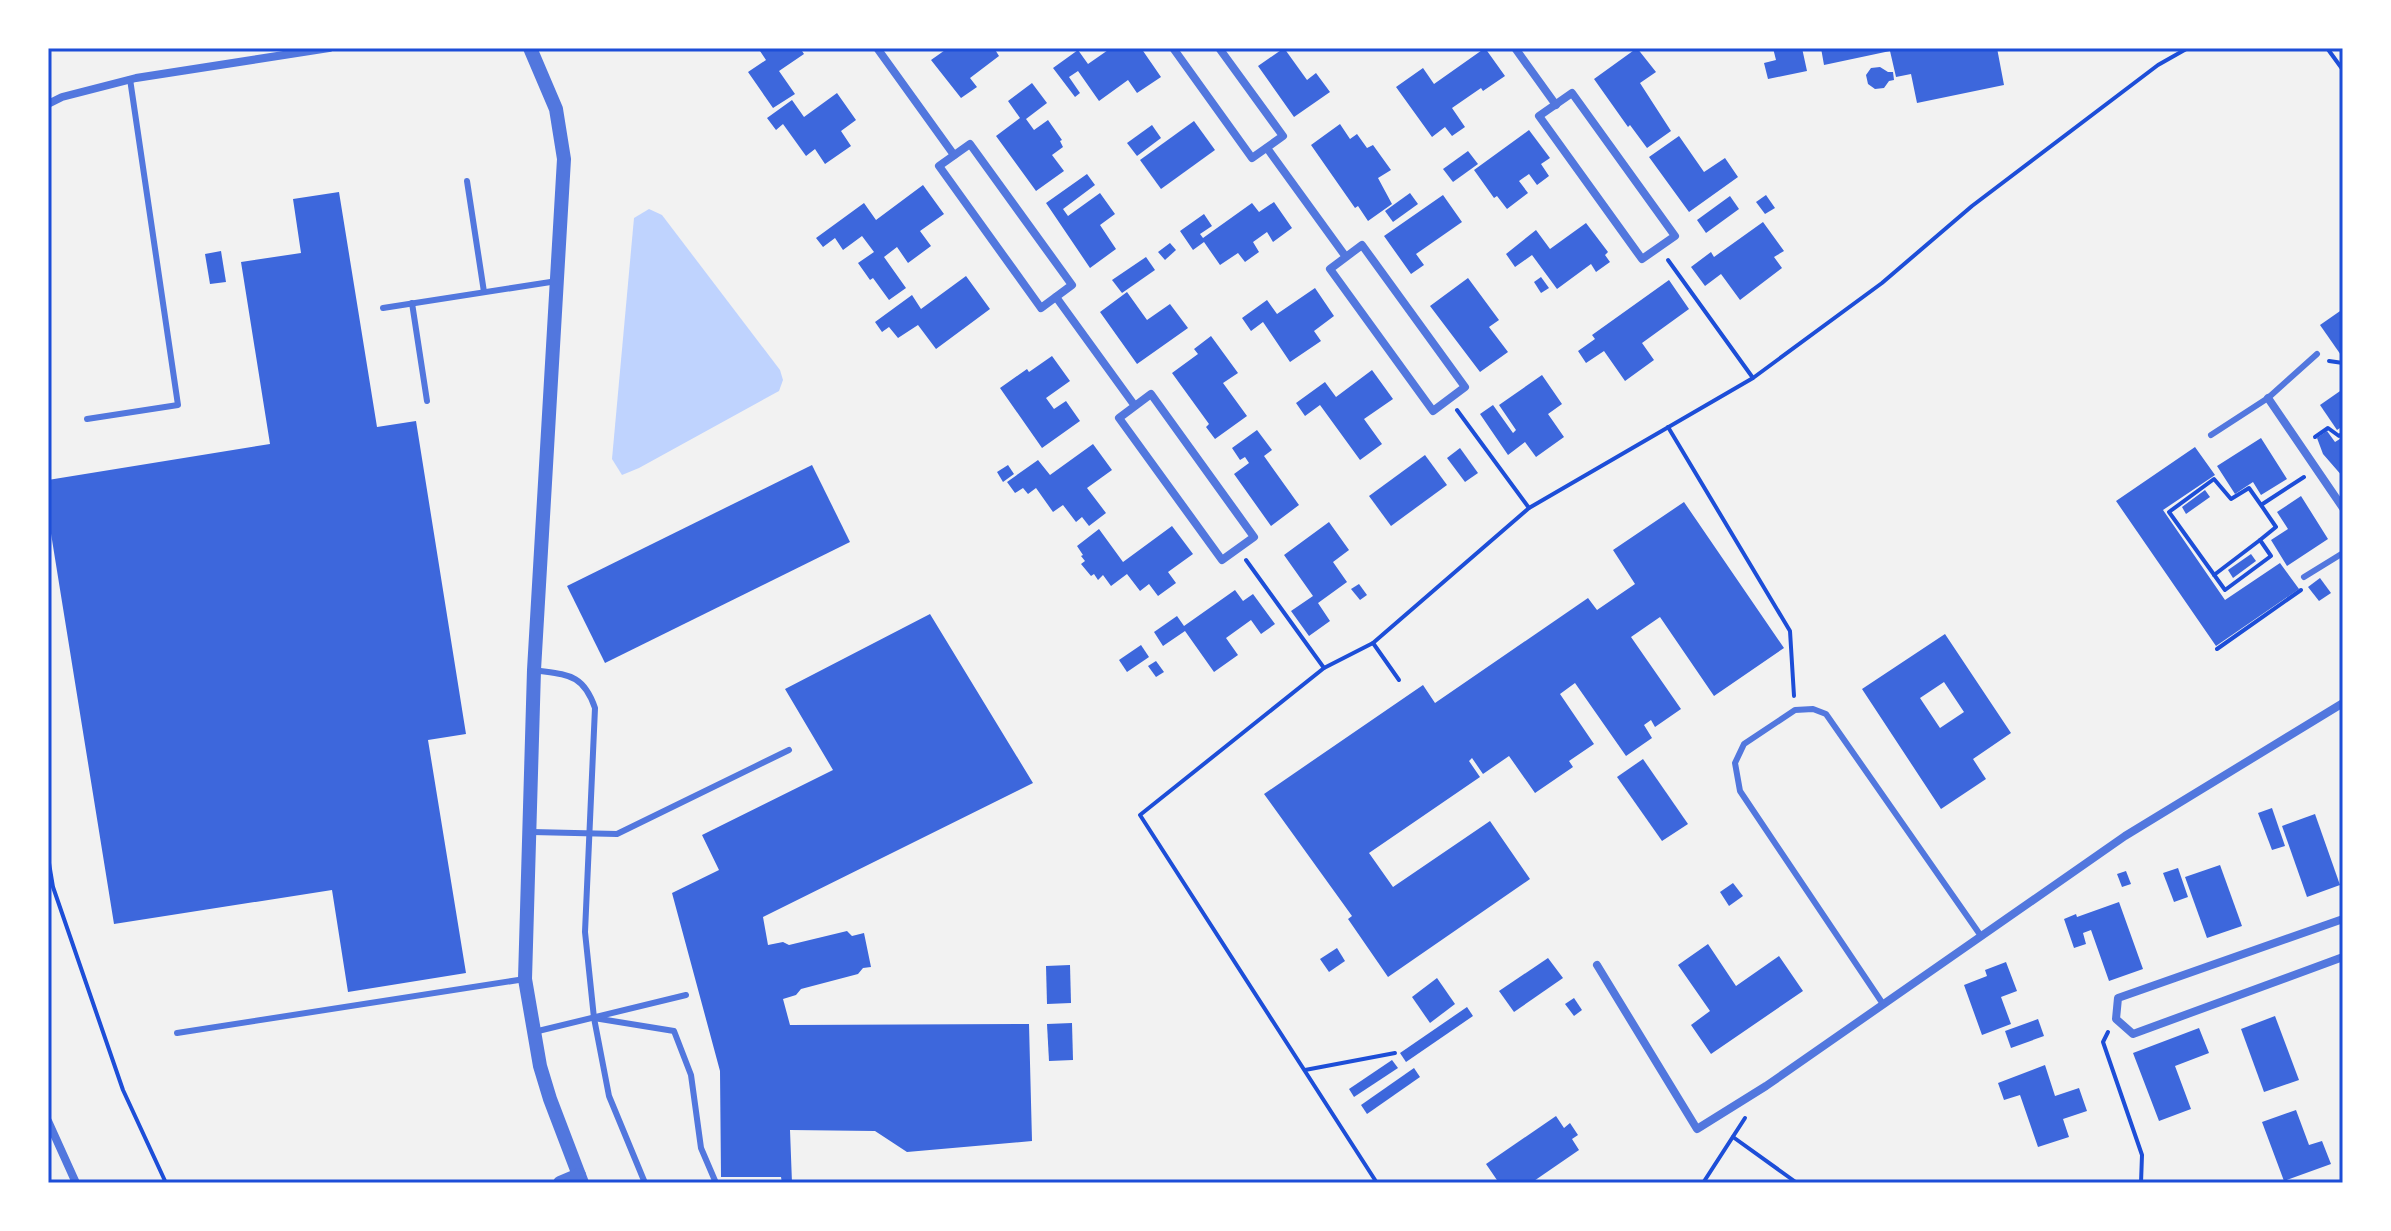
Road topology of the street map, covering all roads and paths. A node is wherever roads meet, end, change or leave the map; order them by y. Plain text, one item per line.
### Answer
1 (329, 48) edge
2 (530, 48) edge
3 (877, 48) edge
4 (1173, 48) edge
5 (1219, 48) edge
6 (1515, 48) edge
7 (2188, 48) edge
8 (2327, 48) edge
9 (2343, 70) edge
10 (130, 79) junction
11 (48, 104) edge
12 (1556, 105) junction
13 (1267, 148) junction
14 (954, 155) junction
15 (467, 181) dead end
16 (1659, 247) junction
17 (1346, 257) junction
18 (557, 281) junction
19 (484, 292) junction
20 (1056, 297) junction
21 (412, 303) junction
22 (383, 308) dead end
23 (2317, 354) dead end
24 (1753, 378) junction
25 (2268, 398) junction
26 (1449, 399) junction
27 (427, 401) dead end
28 (1135, 406) junction
29 (87, 419) dead end
30 (1668, 427) junction
31 (2343, 433) edge
32 (2211, 435) dead end
33 (2301, 447) junction
34 (2317, 470) junction
35 (2261, 505) junction
36 (1529, 508) junction
37 (2343, 508) edge
38 (2260, 540) junction
39 (1238, 549) junction
40 (2343, 553) edge
41 (2214, 575) junction
42 (2304, 577) joint
43 (1373, 643) junction
44 (2217, 649) dead end
45 (1324, 668) junction
46 (534, 670) junction
47 (1399, 680) dead end
48 (2343, 703) edge
49 (1795, 710) junction
50 (789, 750) dead end
51 (528, 832) junction
52 (590, 835) junction
53 (48, 857) edge
54 (2343, 919) edge
55 (1981, 936) junction
56 (2343, 957) edge
57 (1597, 965) dead end
58 (525, 979) junction
59 (686, 995) dead end
60 (1883, 1004) junction
61 (594, 1018) junction
62 (2116, 1019) junction
63 (534, 1032) junction
64 (177, 1033) dead end
65 (1395, 1053) dead end
66 (1305, 1070) junction
67 (1766, 1086) junction
68 (48, 1121) edge
69 (1733, 1137) junction
70 (581, 1179) edge
71 (76, 1183) edge
72 (166, 1183) edge
73 (560, 1183) edge
74 (645, 1183) edge
75 (716, 1183) edge
76 (1377, 1183) edge
77 (1703, 1183) edge
78 (1797, 1183) edge
79 (2141, 1183) edge

1 - 10 street
2 - 18 street
3 - 14 street
4 - 13 street
5 - 13 street
6 - 12 street
7 - 24 path
8 - 9 path
10 - 11 street
10 - 29 lane
12 - 16 street
12 - 16 street
13 - 17 street
14 - 20 street
14 - 20 street
15 - 19 lane
16 - 24 path
17 - 26 street
17 - 26 street
18 - 19 lane
18 - 46 street
19 - 21 lane
20 - 28 street
21 - 22 lane
21 - 27 lane
23 - 25 lane
24 - 30 path
25 - 32 lane
25 - 33 street
26 - 36 path
28 - 39 street
28 - 39 street
30 - 36 path
30 - 49 path
31 - 33 path
33 - 34 street
34 - 35 path
34 - 37 street
35 - 38 path
35 - 41 path
36 - 43 path
38 - 41 path
38 - 41 path
39 - 45 path
40 - 42 lane
42 - 44 path
43 - 45 path
43 - 47 path
45 - 66 path
46 - 51 street
46 - 52 lane
48 - 55 street
49 - 55 lane
49 - 60 lane
50 - 52 lane
51 - 52 lane
51 - 58 street
52 - 61 lane
53 - 72 path
54 - 62 street
55 - 60 street
56 - 62 street
57 - 67 street
58 - 63 street
58 - 64 lane
59 - 61 lane
60 - 67 street
61 - 63 lane
61 - 74 lane
61 - 75 lane
62 - 79 path
63 - 70 street
65 - 66 path
66 - 76 path
67 - 69 path
68 - 71 street
69 - 77 path
69 - 78 path
70 - 73 street

